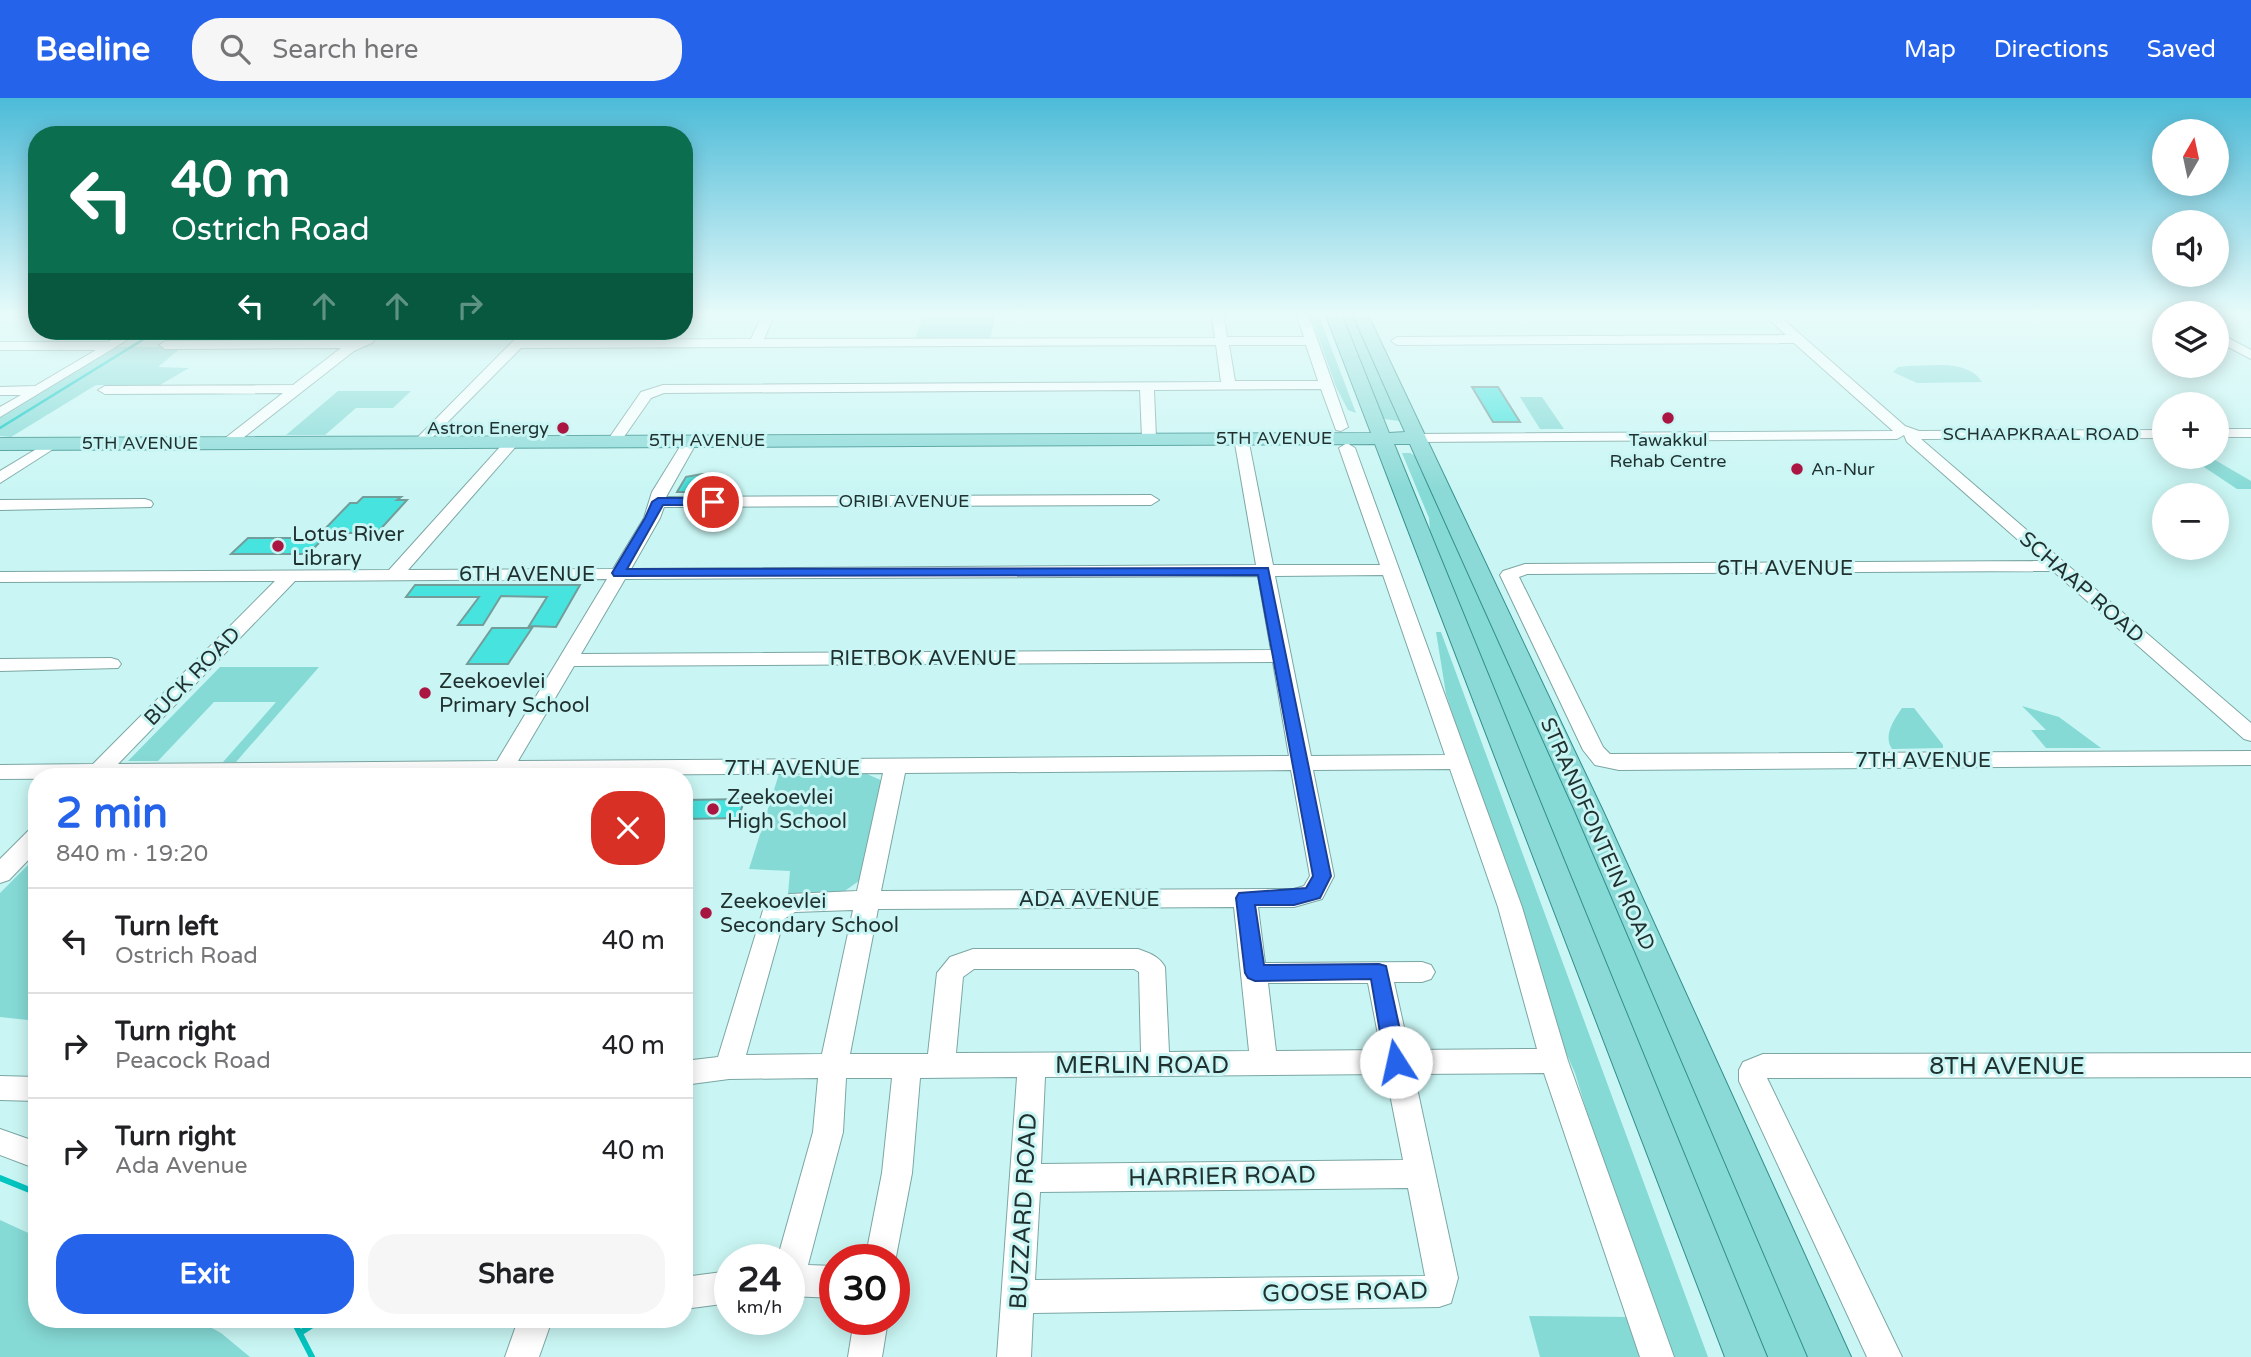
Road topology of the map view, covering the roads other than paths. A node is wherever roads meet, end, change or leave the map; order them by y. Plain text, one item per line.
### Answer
1 (68, 372) edge
2 (319, 372) edge
3 (490, 372) edge
4 (1227, 372) edge
5 (1321, 372) edge
6 (1364, 372) edge
7 (1378, 372) edge
8 (1835, 372) edge
9 (1326, 385) junction
10 (1147, 386) junction
11 (1229, 386) junction
12 (297, 389) junction
13 (38, 390) junction
14 (105, 390) dead end
15 (0, 391) edge
16 (0, 413) edge
17 (2229, 433) edge
18 (2251, 433) edge
19 (2152, 434) edge
20 (1907, 435) junction
21 (1149, 438) junction
22 (1241, 438) junction
23 (1399, 438) junction
24 (691, 440) junction
25 (421, 441) junction
26 (513, 441) junction
27 (614, 441) junction
28 (229, 442) junction
29 (0, 443) edge
30 (53, 443) junction
31 (0, 478) edge
32 (1151, 500) dead end
33 (658, 502) junction
34 (145, 504) dead end
35 (0, 505) edge
36 (2058, 566) junction
37 (1390, 570) junction
38 (1264, 571) junction
39 (618, 573) junction
40 (291, 575) junction
41 (394, 575) junction
42 (0, 577) edge
43 (1279, 656) junction
44 (566, 660) junction
45 (111, 664) dead end
46 (0, 665) edge
47 (2251, 734) edge
48 (1597, 756) joint
49 (2251, 758) edge
50 (1458, 762) junction
51 (1300, 764) junction
52 (895, 767) junction
53 (102, 768) edge
54 (504, 768) edge
55 (693, 768) edge
56 (0, 772) edge
57 (28, 773) edge
58 (28, 845) edge
59 (0, 874) edge
60 (1245, 898) junction
61 (867, 900) junction
62 (1379, 972) junction
63 (1422, 972) dead end
64 (1255, 973) junction
65 (1555, 1061) junction
66 (1396, 1062) junction
67 (941, 1065) junction
68 (1032, 1065) junction
69 (1155, 1065) junction
70 (1264, 1065) junction
71 (2251, 1065) edge
72 (833, 1067) junction
73 (907, 1067) junction
74 (729, 1068) junction
75 (693, 1072) edge
76 (0, 1087) edge
77 (28, 1089) edge
78 (0, 1142) edge
79 (28, 1153) edge
80 (1419, 1174) junction
81 (1025, 1178) junction
82 (798, 1244) edge
83 (884, 1244) edge
84 (714, 1289) edge
85 (693, 1292) edge
86 (1018, 1297) junction
87 (532, 1328) edge
88 (869, 1335) edge
89 (522, 1357) edge
90 (865, 1357) edge
91 (1014, 1357) edge
92 (1657, 1357) edge
93 (1746, 1357) edge
94 (1830, 1357) edge
95 (1885, 1357) edge

1 - 13 street
2 - 12 street
3 - 25 street
4 - 11 street
5 - 9 street
6 - 23 main road, STRANDFONTEIN ROAD
7 - 23 main road, STRANDFONTEIN ROAD
8 - 20 street, SCHAAP ROAD
9 - 11 street
9 - 37 street
10 - 11 street
10 - 21 street
10 - 27 street
12 - 14 street
12 - 28 street
13 - 15 street
13 - 16 street
17 - 18 street
19 - 20 street, SCHAAPKRAAL ROAD
20 - 23 street, SCHAAPKRAAL ROAD
20 - 36 street, SCHAAP ROAD
21 - 22 main road, 5TH AVENUE
21 - 24 main road, 5TH AVENUE
22 - 23 main road, 5TH AVENUE
22 - 38 street
23 - 93 main road, STRANDFONTEIN ROAD
23 - 94 main road, STRANDFONTEIN ROAD
24 - 27 main road, 5TH AVENUE
24 - 33 street
25 - 26 main road, 5TH AVENUE
25 - 28 main road, 5TH AVENUE
26 - 27 main road, 5TH AVENUE
26 - 41 street
28 - 30 main road, 5TH AVENUE
29 - 30 main road, 5TH AVENUE
30 - 31 street
32 - 33 street, ORIBI AVENUE
33 - 39 street
34 - 35 street
36 - 47 street, SCHAAP ROAD
36 - 48 street, 6TH AVENUE
37 - 38 street, 6TH AVENUE
37 - 50 street
38 - 39 street, 6TH AVENUE
38 - 43 street
39 - 41 street, 6TH AVENUE
39 - 44 street
40 - 41 street, 6TH AVENUE
40 - 42 street, 6TH AVENUE
40 - 53 street, BUCK ROAD
43 - 44 street, RIETBOK AVENUE
43 - 51 street
44 - 54 street
45 - 46 street
48 - 49 street, 7TH AVENUE
50 - 51 street, 7TH AVENUE
50 - 65 street
51 - 52 street, 7TH AVENUE
51 - 60 street, ADA AVENUE
52 - 55 street, 7TH AVENUE
52 - 61 street
56 - 57 street, 7TH AVENUE
58 - 59 street
60 - 61 street, ADA AVENUE
60 - 64 street
61 - 72 street
61 - 74 street, ADA AVENUE
62 - 63 street
62 - 64 street
62 - 66 street, GOOSE ROAD
64 - 70 street
65 - 66 street, MERLIN ROAD
65 - 92 street
66 - 70 street, MERLIN ROAD
66 - 80 street, GOOSE ROAD
67 - 68 street, MERLIN ROAD
67 - 69 street
67 - 73 street, MERLIN ROAD
68 - 69 street, MERLIN ROAD
68 - 81 street, BUZZARD ROAD
69 - 70 street, MERLIN ROAD
71 - 95 street, 8TH AVENUE
72 - 73 street, MERLIN ROAD
72 - 74 street, MERLIN ROAD
72 - 82 street
73 - 83 street
74 - 75 street, MERLIN ROAD
76 - 77 street
78 - 79 street
80 - 81 street, HARRIER ROAD
80 - 86 street, GOOSE ROAD
81 - 86 street, BUZZARD ROAD
84 - 85 street
86 - 91 street, BUZZARD ROAD
87 - 89 street
88 - 90 street

